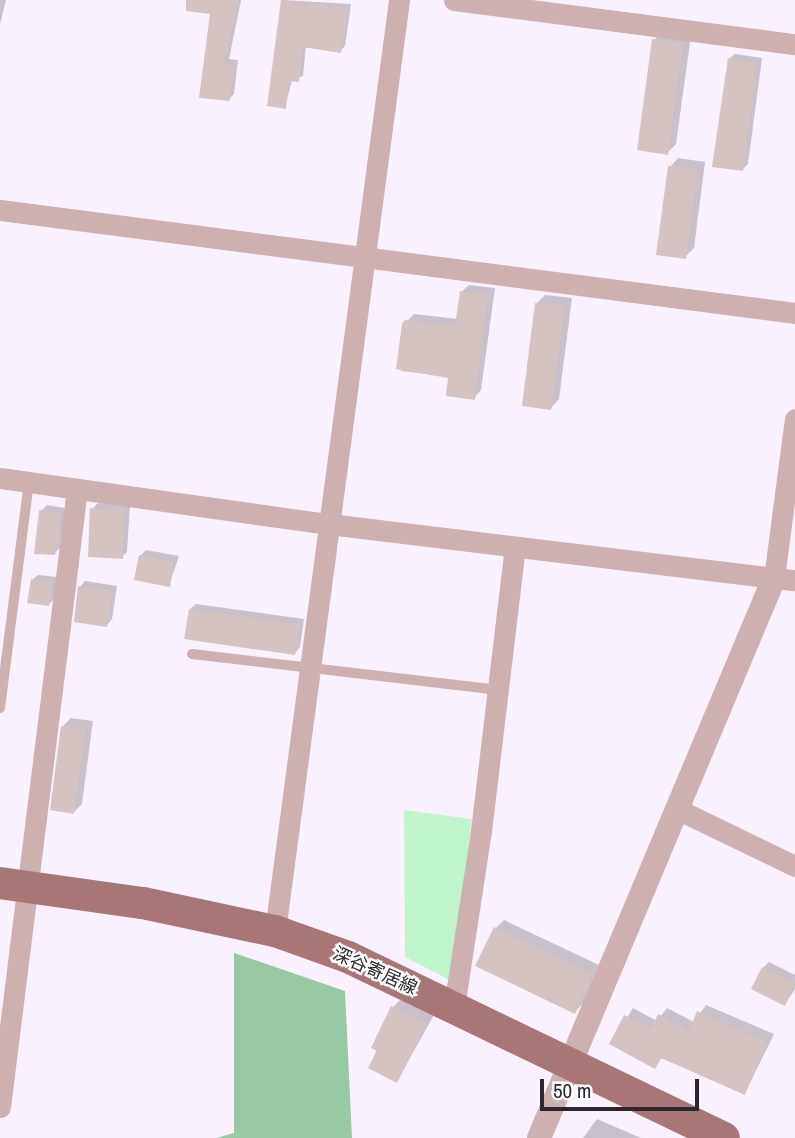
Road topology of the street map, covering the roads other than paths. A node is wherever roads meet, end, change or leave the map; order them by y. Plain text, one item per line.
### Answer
1 (400, 0) edge
2 (454, 0) edge
3 (795, 44) edge
4 (0, 210) edge
5 (366, 259) junction
6 (795, 313) edge
7 (795, 419) edge
8 (0, 478) edge
9 (29, 482) junction
10 (77, 489) junction
11 (329, 524) junction
12 (515, 547) junction
13 (785, 579) edge
14 (192, 654) dead end
15 (309, 667) junction
16 (497, 690) junction
17 (0, 708) edge
18 (679, 810) junction
19 (795, 866) edge
20 (13, 886) edge
21 (275, 930) junction
22 (454, 1007) junction
23 (572, 1065) junction
24 (0, 1107) edge
25 (539, 1138) edge
26 (724, 1138) edge

1 - 5 street
2 - 3 street
4 - 5 street
5 - 6 street
5 - 11 street
7 - 13 street
8 - 9 street
9 - 10 street
9 - 17 lane
10 - 11 street
10 - 20 street
11 - 12 street
11 - 15 street
12 - 13 street
12 - 16 street
13 - 18 street
14 - 15 lane
15 - 16 lane
15 - 21 street
16 - 22 street
18 - 19 street
18 - 23 street
20 - 21 main road, 深谷寄居線
20 - 24 street
21 - 22 main road, 深谷寄居線
22 - 23 main road, 深谷寄居線
23 - 25 street
23 - 26 main road, 深谷寄居線

